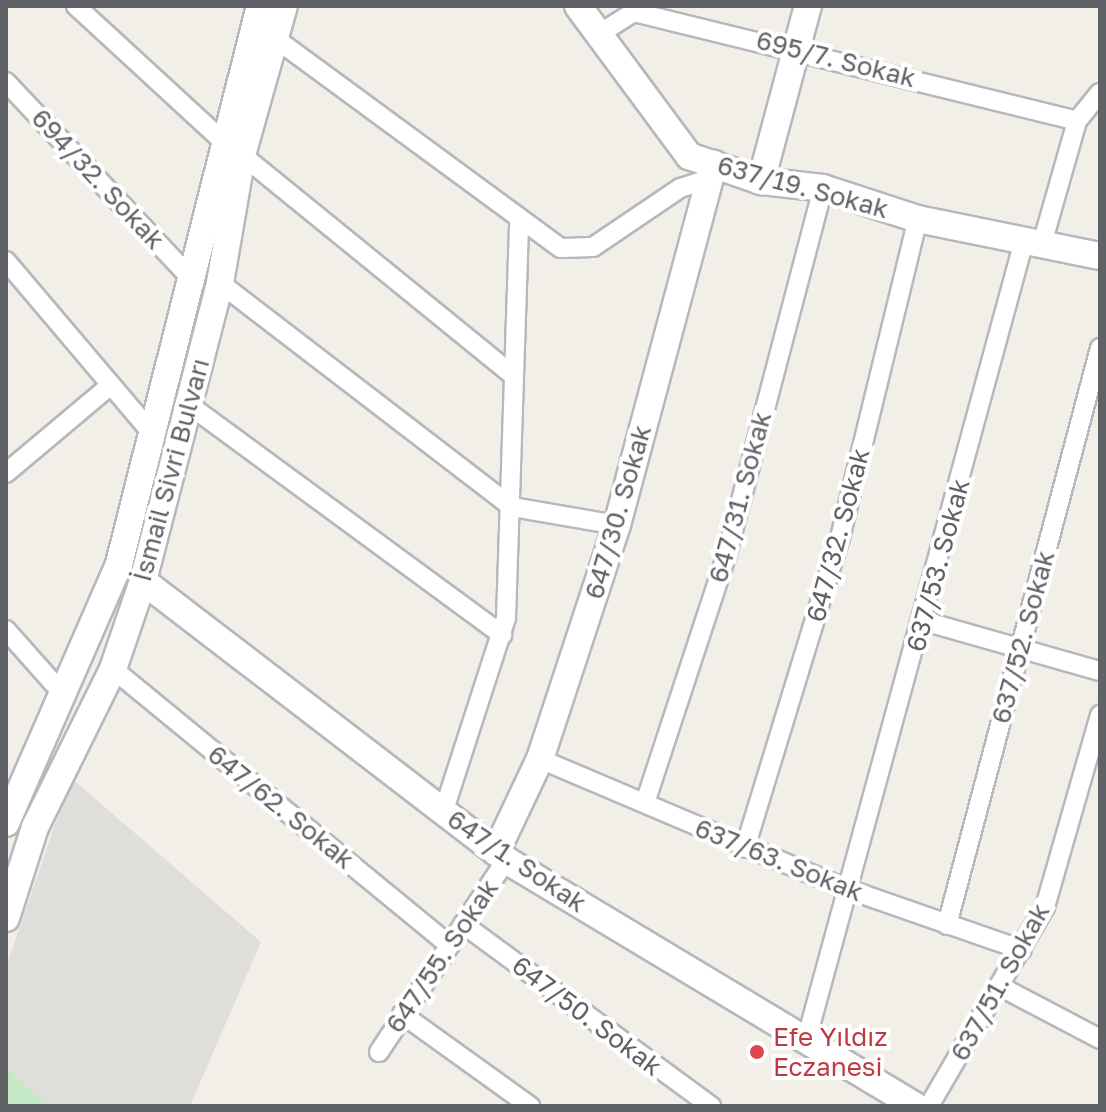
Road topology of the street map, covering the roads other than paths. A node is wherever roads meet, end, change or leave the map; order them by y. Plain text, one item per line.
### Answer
1 (76, 6) edge
2 (260, 6) edge
3 (284, 6) edge
4 (578, 6) edge
5 (808, 6) edge
6 (599, 34) junction
7 (276, 39) junction
8 (796, 48) junction
9 (6, 82) edge
10 (1100, 93) edge
11 (1077, 121) junction
12 (233, 148) junction
13 (711, 171) junction
14 (761, 181) junction
15 (823, 188) junction
16 (519, 219) junction
17 (918, 219) junction
18 (1033, 242) junction
19 (1100, 256) edge
20 (6, 261) edge
21 (190, 277) junction
22 (220, 283) junction
23 (13, 285) edge
24 (1100, 348) edge
25 (509, 372) junction
26 (111, 385) junction
27 (188, 404) junction
28 (151, 432) junction
29 (6, 473) edge
30 (512, 507) junction
31 (617, 525) junction
32 (143, 581) junction
33 (924, 621) junction
34 (6, 630) edge
35 (502, 635) junction
36 (1020, 650) junction
37 (113, 669) junction
38 (1100, 671) edge
39 (62, 693) junction
40 (1100, 715) edge
41 (540, 759) junction
42 (645, 803) junction
43 (443, 813) junction
44 (7, 818) edge
45 (745, 848) junction
46 (501, 856) junction
47 (847, 889) junction
48 (6, 918) edge
49 (463, 924) junction
50 (947, 925) junction
51 (449, 945) junction
52 (1022, 950) junction
53 (1001, 987) junction
54 (402, 1014) junction
55 (1100, 1039) edge
56 (806, 1041) junction
57 (379, 1052) dead end
58 (530, 1106) edge
59 (711, 1106) edge
60 (915, 1106) edge
61 (929, 1106) edge

1 - 12 street
2 - 12 street, İsmail Sivri Bulvarı
3 - 7 street, İsmail Sivri Bulvarı
4 - 6 street, 637/19. Sokak
5 - 8 street
6 - 8 street, 695/7. Sokak
6 - 13 street, 637/19. Sokak
7 - 12 street, İsmail Sivri Bulvarı
7 - 16 street
8 - 11 street, 695/7. Sokak
8 - 14 street
9 - 21 street, 694/32. Sokak
10 - 11 street
11 - 18 street, 637/53. Sokak
12 - 21 street, İsmail Sivri Bulvarı
12 - 22 street, İsmail Sivri Bulvarı
12 - 25 street
13 - 14 street, 637/19. Sokak
13 - 16 street
13 - 31 street, 647/30. Sokak
14 - 15 street, 637/19. Sokak
15 - 17 street, 637/19. Sokak
15 - 42 street, 647/31. Sokak
16 - 25 street
17 - 18 street, 637/19. Sokak
17 - 45 street, 647/32. Sokak
18 - 19 street, 637/19. Sokak
18 - 33 street, 637/53. Sokak
20 - 23 street
21 - 28 street, İsmail Sivri Bulvarı
22 - 27 street, İsmail Sivri Bulvarı
22 - 30 street
23 - 26 street
24 - 36 street, 637/52. Sokak
25 - 30 street
26 - 28 street
26 - 29 street
27 - 32 street, İsmail Sivri Bulvarı
27 - 35 street
28 - 39 street, İsmail Sivri Bulvarı
30 - 31 street
30 - 35 street
31 - 41 street, 647/30. Sokak
32 - 37 street, İsmail Sivri Bulvarı
32 - 43 street, 647/1. Sokak
33 - 36 street
33 - 47 street, 637/53. Sokak
34 - 39 street
35 - 43 street
36 - 38 street
36 - 50 street, 637/52. Sokak
37 - 48 street, İsmail Sivri Bulvarı
37 - 51 street, 647/62. Sokak
39 - 44 street, İsmail Sivri Bulvarı
40 - 52 street, 637/51. Sokak
41 - 42 street, 637/63. Sokak
41 - 46 street, 647/30. Sokak
42 - 45 street, 637/63. Sokak
43 - 46 street, 647/1. Sokak
45 - 47 street, 637/63. Sokak
46 - 49 street, 647/55. Sokak
46 - 56 street, 647/1. Sokak
47 - 50 street, 637/63. Sokak
47 - 56 street, 637/53. Sokak
49 - 51 street, 647/55. Sokak
49 - 59 street, 647/50. Sokak
50 - 52 street, 637/63. Sokak
51 - 54 street, 647/55. Sokak
52 - 53 street, 637/51. Sokak
53 - 55 street
53 - 61 street, 637/51. Sokak
54 - 57 street, 647/55. Sokak
54 - 58 street
56 - 60 street, 647/1. Sokak

